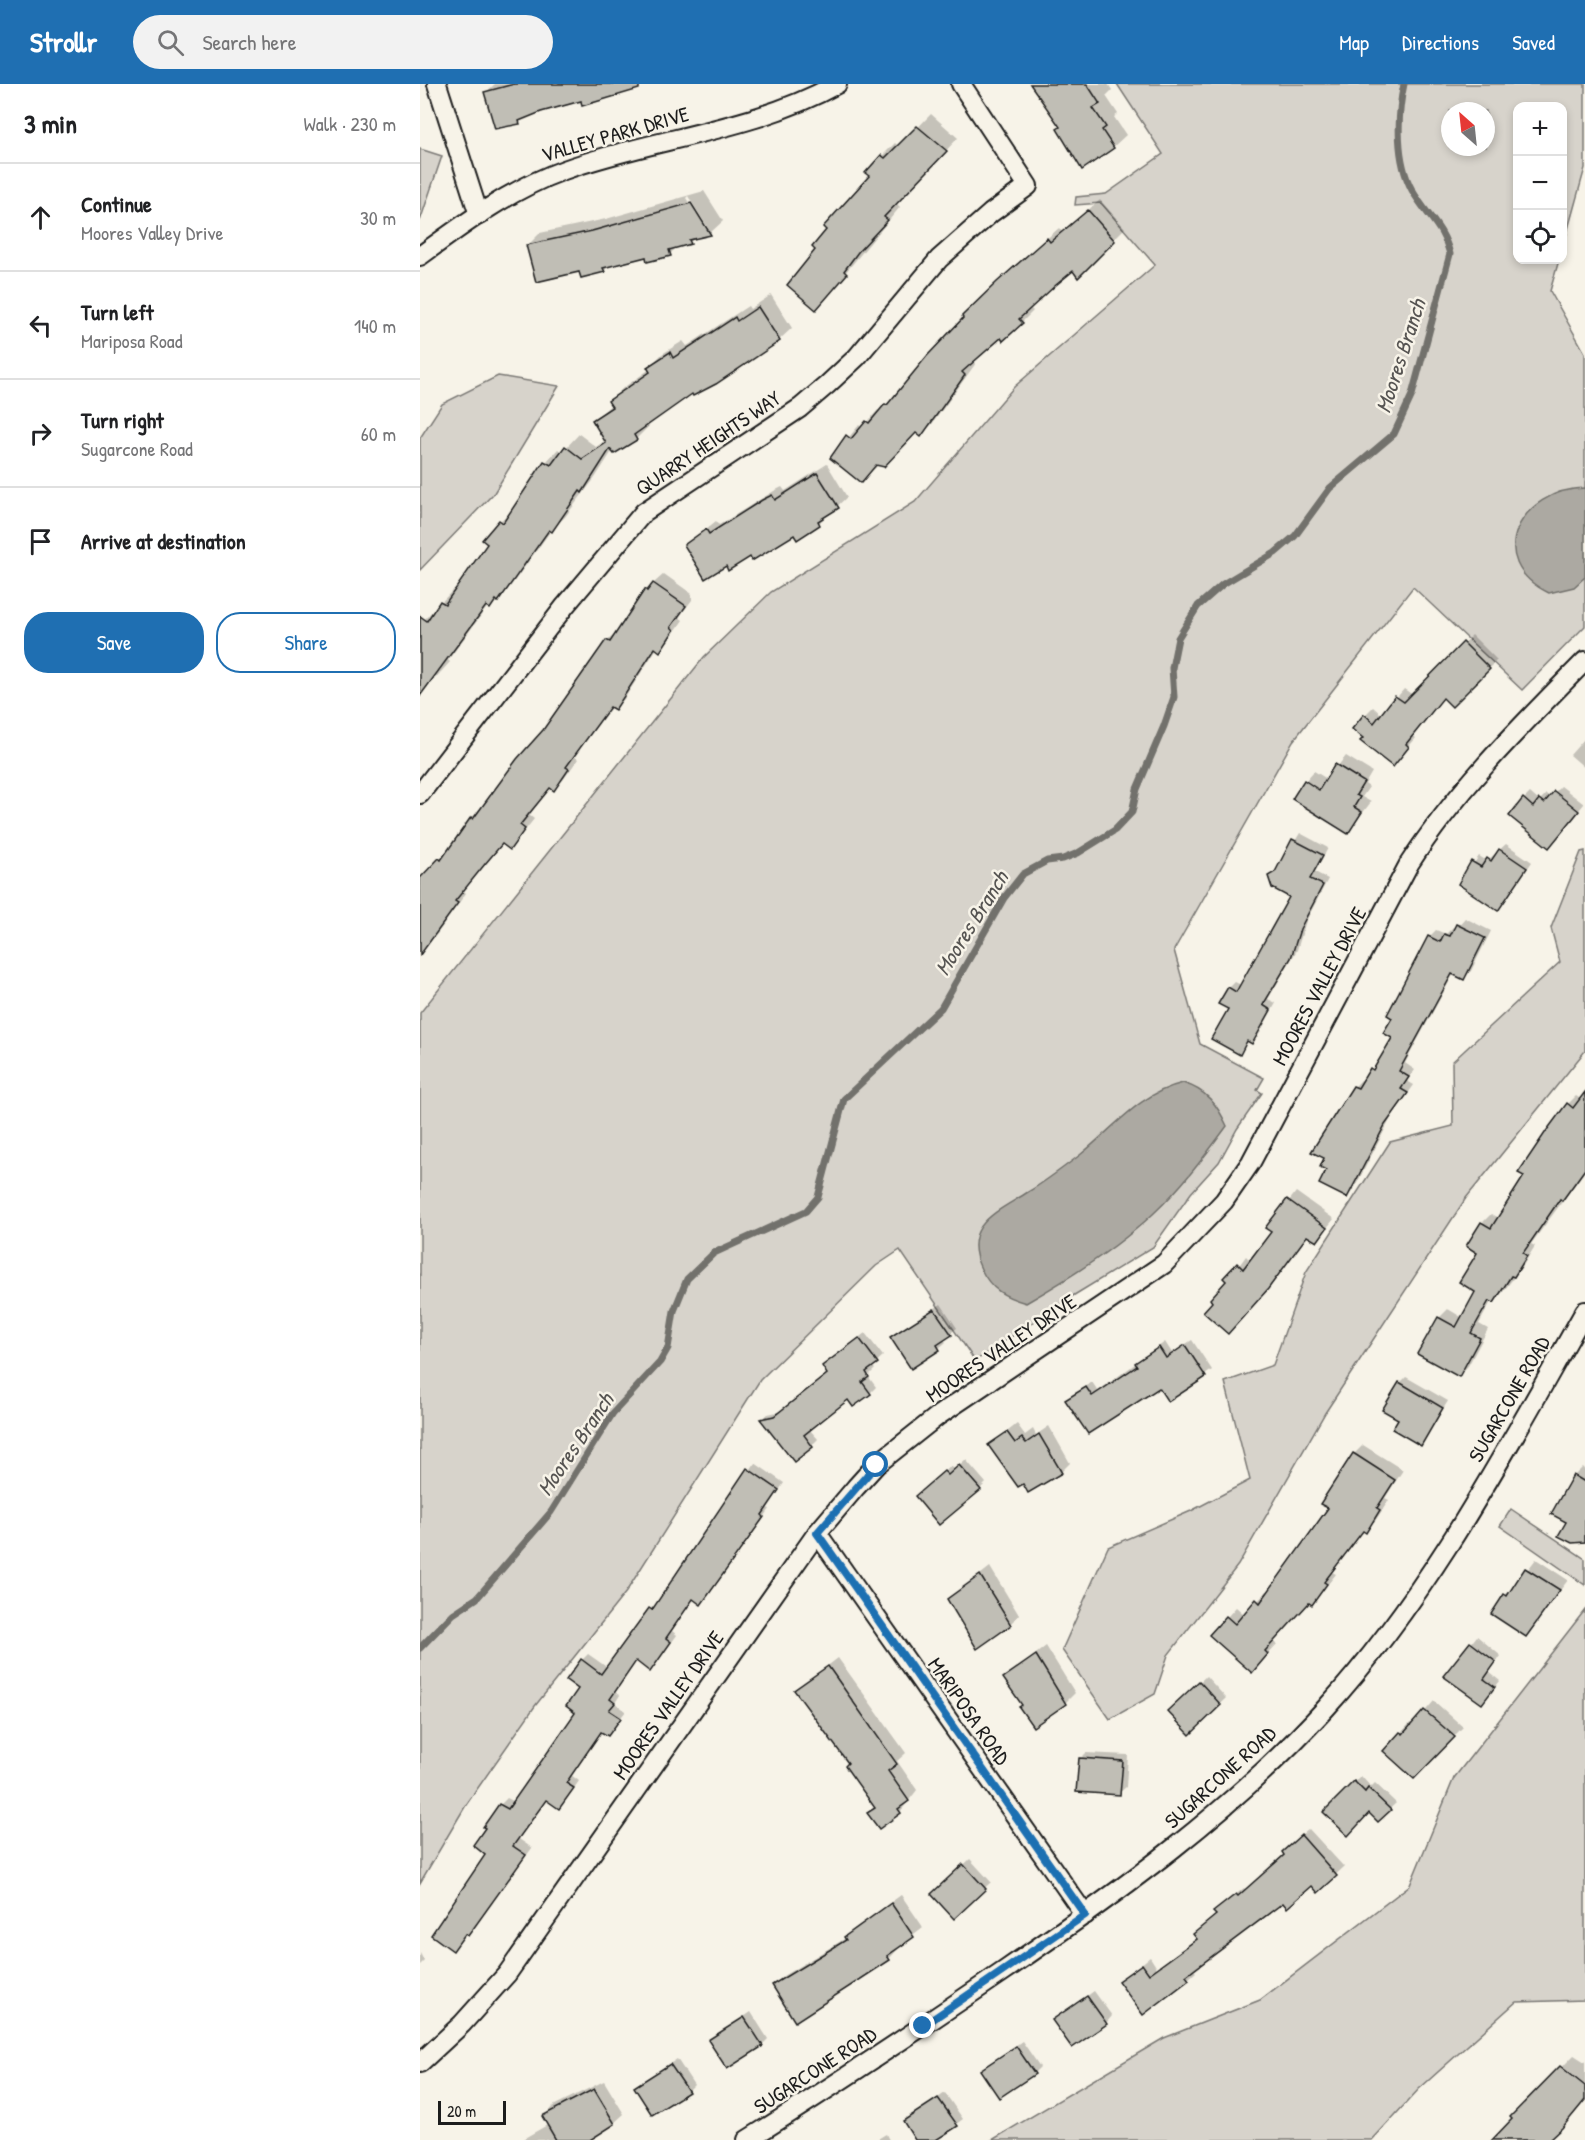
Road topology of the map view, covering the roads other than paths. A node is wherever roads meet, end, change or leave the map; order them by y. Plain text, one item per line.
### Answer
1 (437, 84) edge
2 (837, 84) edge
3 (961, 84) edge
4 (479, 215) junction
5 (420, 256) edge
6 (1585, 661) edge
7 (420, 794) edge
8 (1585, 1311) edge
9 (817, 1533) junction
10 (1085, 1915) junction
11 (420, 2063) edge
12 (747, 2140) edge

1 - 4 street
2 - 4 street, VALLEY PARK DRIVE
3 - 7 street, QUARRY HEIGHTS WAY
4 - 5 street, VALLEY PARK DRIVE
6 - 9 street, MOORES VALLEY DRIVE
8 - 10 street, SUGARCONE ROAD
9 - 10 street, MARIPOSA ROAD
9 - 11 street, MOORES VALLEY DRIVE
10 - 12 street, SUGARCONE ROAD

